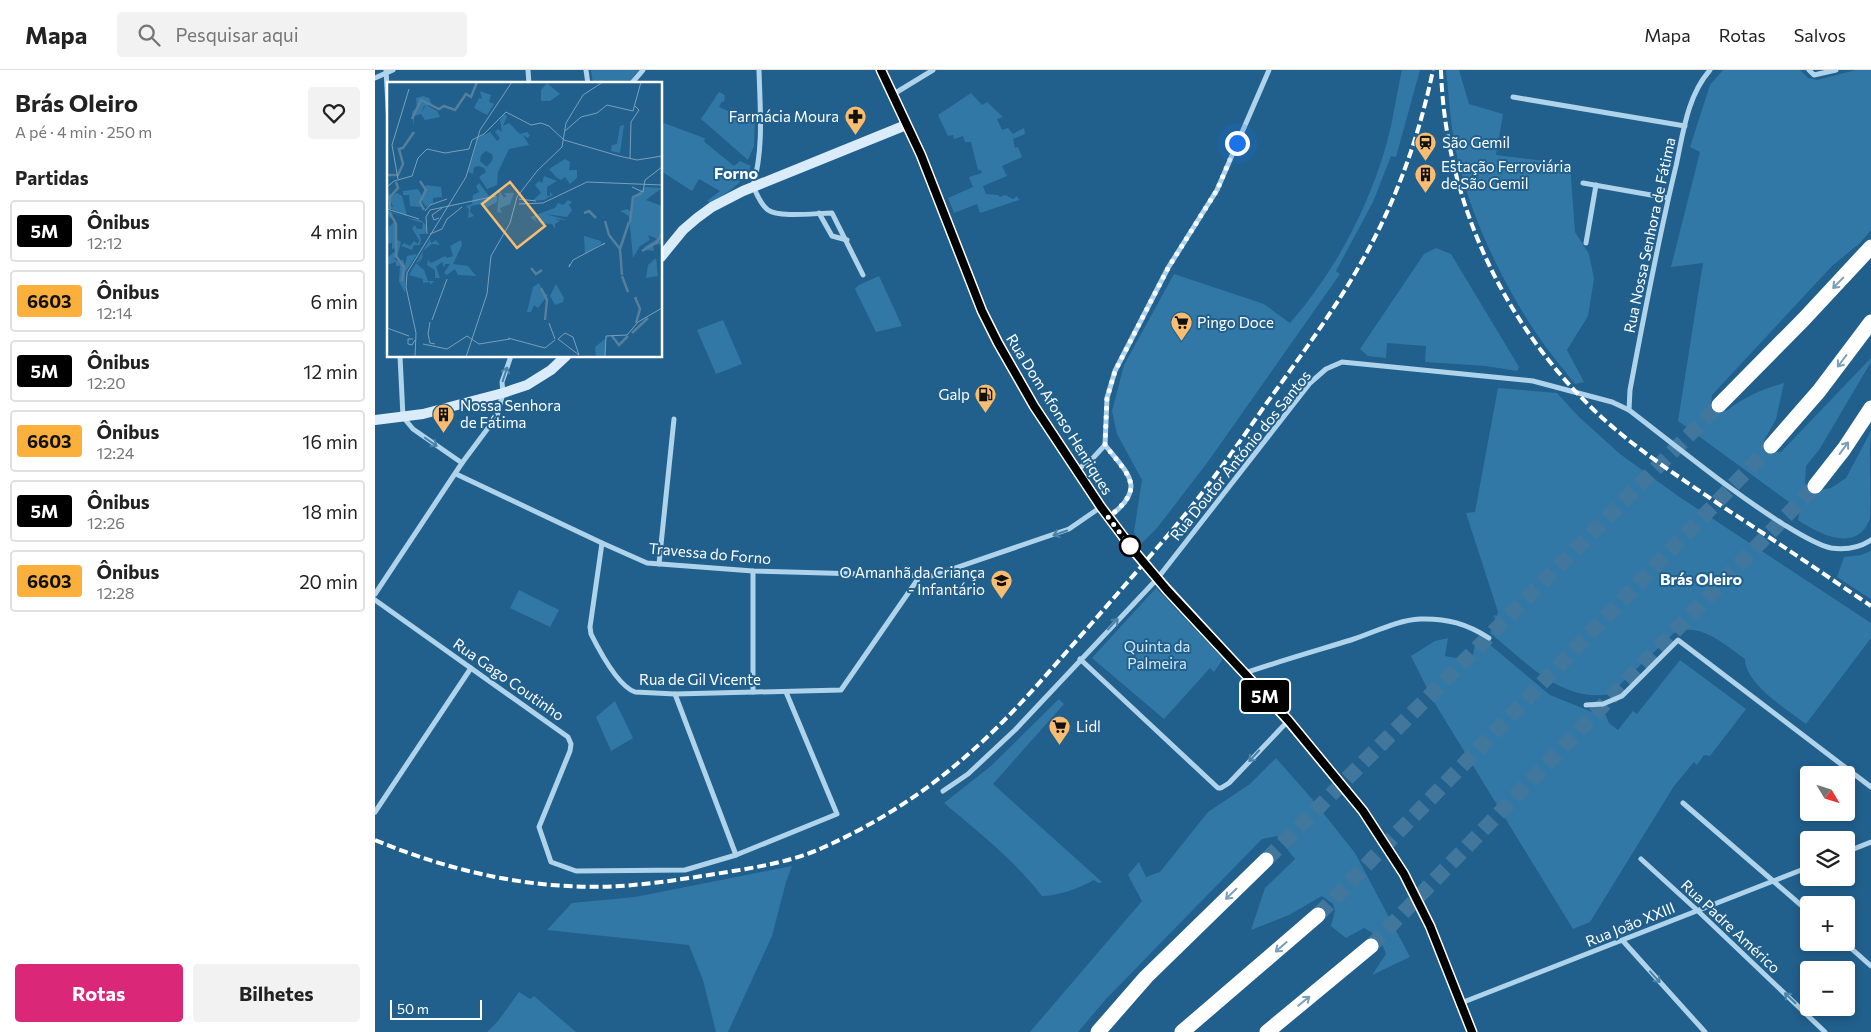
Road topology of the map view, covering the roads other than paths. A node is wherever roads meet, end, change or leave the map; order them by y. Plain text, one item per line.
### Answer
1 (393, 70) edge
2 (643, 70) edge
3 (759, 70) edge
4 (881, 70) edge
5 (933, 70) edge
6 (1269, 70) edge
7 (1710, 70) edge
8 (1809, 70) edge
9 (1836, 70) edge
10 (386, 71) edge
11 (375, 78) edge
12 (633, 82) edge
13 (387, 89) edge
14 (892, 95) junction
15 (1513, 97) dead end
16 (906, 126) junction
17 (1685, 126) junction
18 (1583, 182) dead end
19 (1596, 185) junction
20 (753, 186) junction
21 (1668, 198) junction
22 (819, 213) junction
23 (847, 240) junction
24 (1586, 243) dead end
25 (1871, 247) edge
26 (663, 250) edge
27 (863, 275) dead end
28 (1871, 322) edge
29 (400, 358) edge
30 (510, 358) edge
31 (564, 358) edge
32 (503, 393) junction
33 (1719, 405) tunnel mouth
34 (1871, 408) edge
35 (1629, 410) junction
36 (403, 417) junction
37 (674, 419) dead end
38 (375, 420) edge
39 (1105, 445) junction
40 (1771, 446) tunnel mouth
41 (463, 463) junction
42 (1077, 470) junction
43 (456, 474) junction
44 (1815, 486) tunnel mouth
45 (1101, 507) junction
46 (1108, 517) junction
47 (1871, 540) edge
48 (601, 543) junction
49 (659, 564) junction
50 (753, 571) junction
51 (920, 576) junction
52 (1157, 578) junction
53 (375, 594) edge
54 (375, 600) edge
55 (1489, 638) dead end
56 (1080, 660) junction
57 (471, 668) junction
58 (1245, 673) junction
59 (753, 692) junction
60 (786, 692) junction
61 (675, 694) junction
62 (1586, 705) dead end
63 (1288, 720) junction
64 (1871, 787) edge
65 (943, 791) dead end
66 (1683, 804) dead end
67 (375, 812) edge
68 (1871, 842) edge
69 (1855, 848) edge
70 (736, 855) junction
71 (1641, 859) dead end
72 (1266, 860) tunnel mouth
73 (1800, 870) edge
74 (1773, 881) junction
75 (1800, 904) edge
76 (1698, 910) junction
77 (1318, 915) tunnel mouth
78 (1623, 940) junction
79 (1371, 946) tunnel mouth
80 (1854, 951) edge
81 (1871, 966) edge
82 (1461, 1003) junction
83 (1099, 1032) edge
84 (1182, 1032) edge
85 (1267, 1032) edge
86 (1472, 1032) edge
87 (1705, 1032) edge
88 (1825, 1032) edge

1 - 10 street
2 - 12 street
3 - 20 street
4 - 14 main road, Rua Dom Afonso Henriques
5 - 14 street
6 - 39 street
7 - 17 street, Rua Nossa Senhora de Fátima
8 - 9 street
10 - 11 street
10 - 13 street
14 - 16 main road, Rua Dom Afonso Henriques
15 - 17 street
16 - 20 main road
16 - 42 main road, Rua Dom Afonso Henriques
17 - 21 street, Rua Nossa Senhora de Fátima
18 - 19 street
19 - 21 street
19 - 24 street
20 - 22 street
20 - 26 main road
21 - 35 street, Rua Nossa Senhora de Fátima
22 - 23 street
22 - 23 street
23 - 27 street
25 -> 33 highway
28 -> 40 highway
29 - 36 street
32 -> 30 street
31 - 32 main road
32 - 36 main road
32 - 41 street
44 -> 34 highway
35 - 47 street, Rua Doutor António dos Santos
35 - 52 street, Rua Doutor António dos Santos
36 - 38 main road
36 -> 41 street
37 - 49 street
39 - 42 street
39 - 46 street
41 - 43 street
42 - 45 main road, Rua Dom Afonso Henriques
43 - 48 street, Travessa do Forno
43 - 53 street
45 - 46 main road, Rua Dom Afonso Henriques
45 -> 51 street, Travessa do Forno
46 - 52 main road, Rua Dom Afonso Henriques, bridge
48 - 49 street, Travessa do Forno
48 - 61 street, Rua de Gil Vicente
49 - 50 street, Travessa do Forno
50 - 51 street, Travessa do Forno
50 - 59 street
51 - 60 street, Rua de Gil Vicente
56 -> 52 street, Rua Doutor António dos Santos
52 - 58 main road, Rua Dom Afonso Henriques
54 - 57 street, Rua Gago Coutinho
55 - 58 street
63 -> 56 street
56 - 65 street, Rua Doutor António dos Santos
57 - 67 street
57 - 70 street, Rua Gago Coutinho
58 - 63 main road, Rua Dom Afonso Henriques
59 - 60 street, Rua de Gil Vicente
59 - 61 street, Rua de Gil Vicente
60 - 70 street
61 - 70 street
62 - 64 street
63 - 82 main road, Rua Dom Afonso Henriques
66 - 74 street
68 - 69 street
71 - 76 street, Rua Padre Américo
72 -> 83 highway
73 - 74 street, Rua João XXIII
74 - 75 street
74 - 76 street, Rua João XXIII
76 - 78 street, Rua João XXIII
88 -> 76 street, Rua Padre Américo
77 -> 84 highway
78 - 82 street, Rua João XXIII
78 -> 87 street
85 -> 79 highway
80 - 81 street
82 - 86 main road, Rua Dom Afonso Henriques

